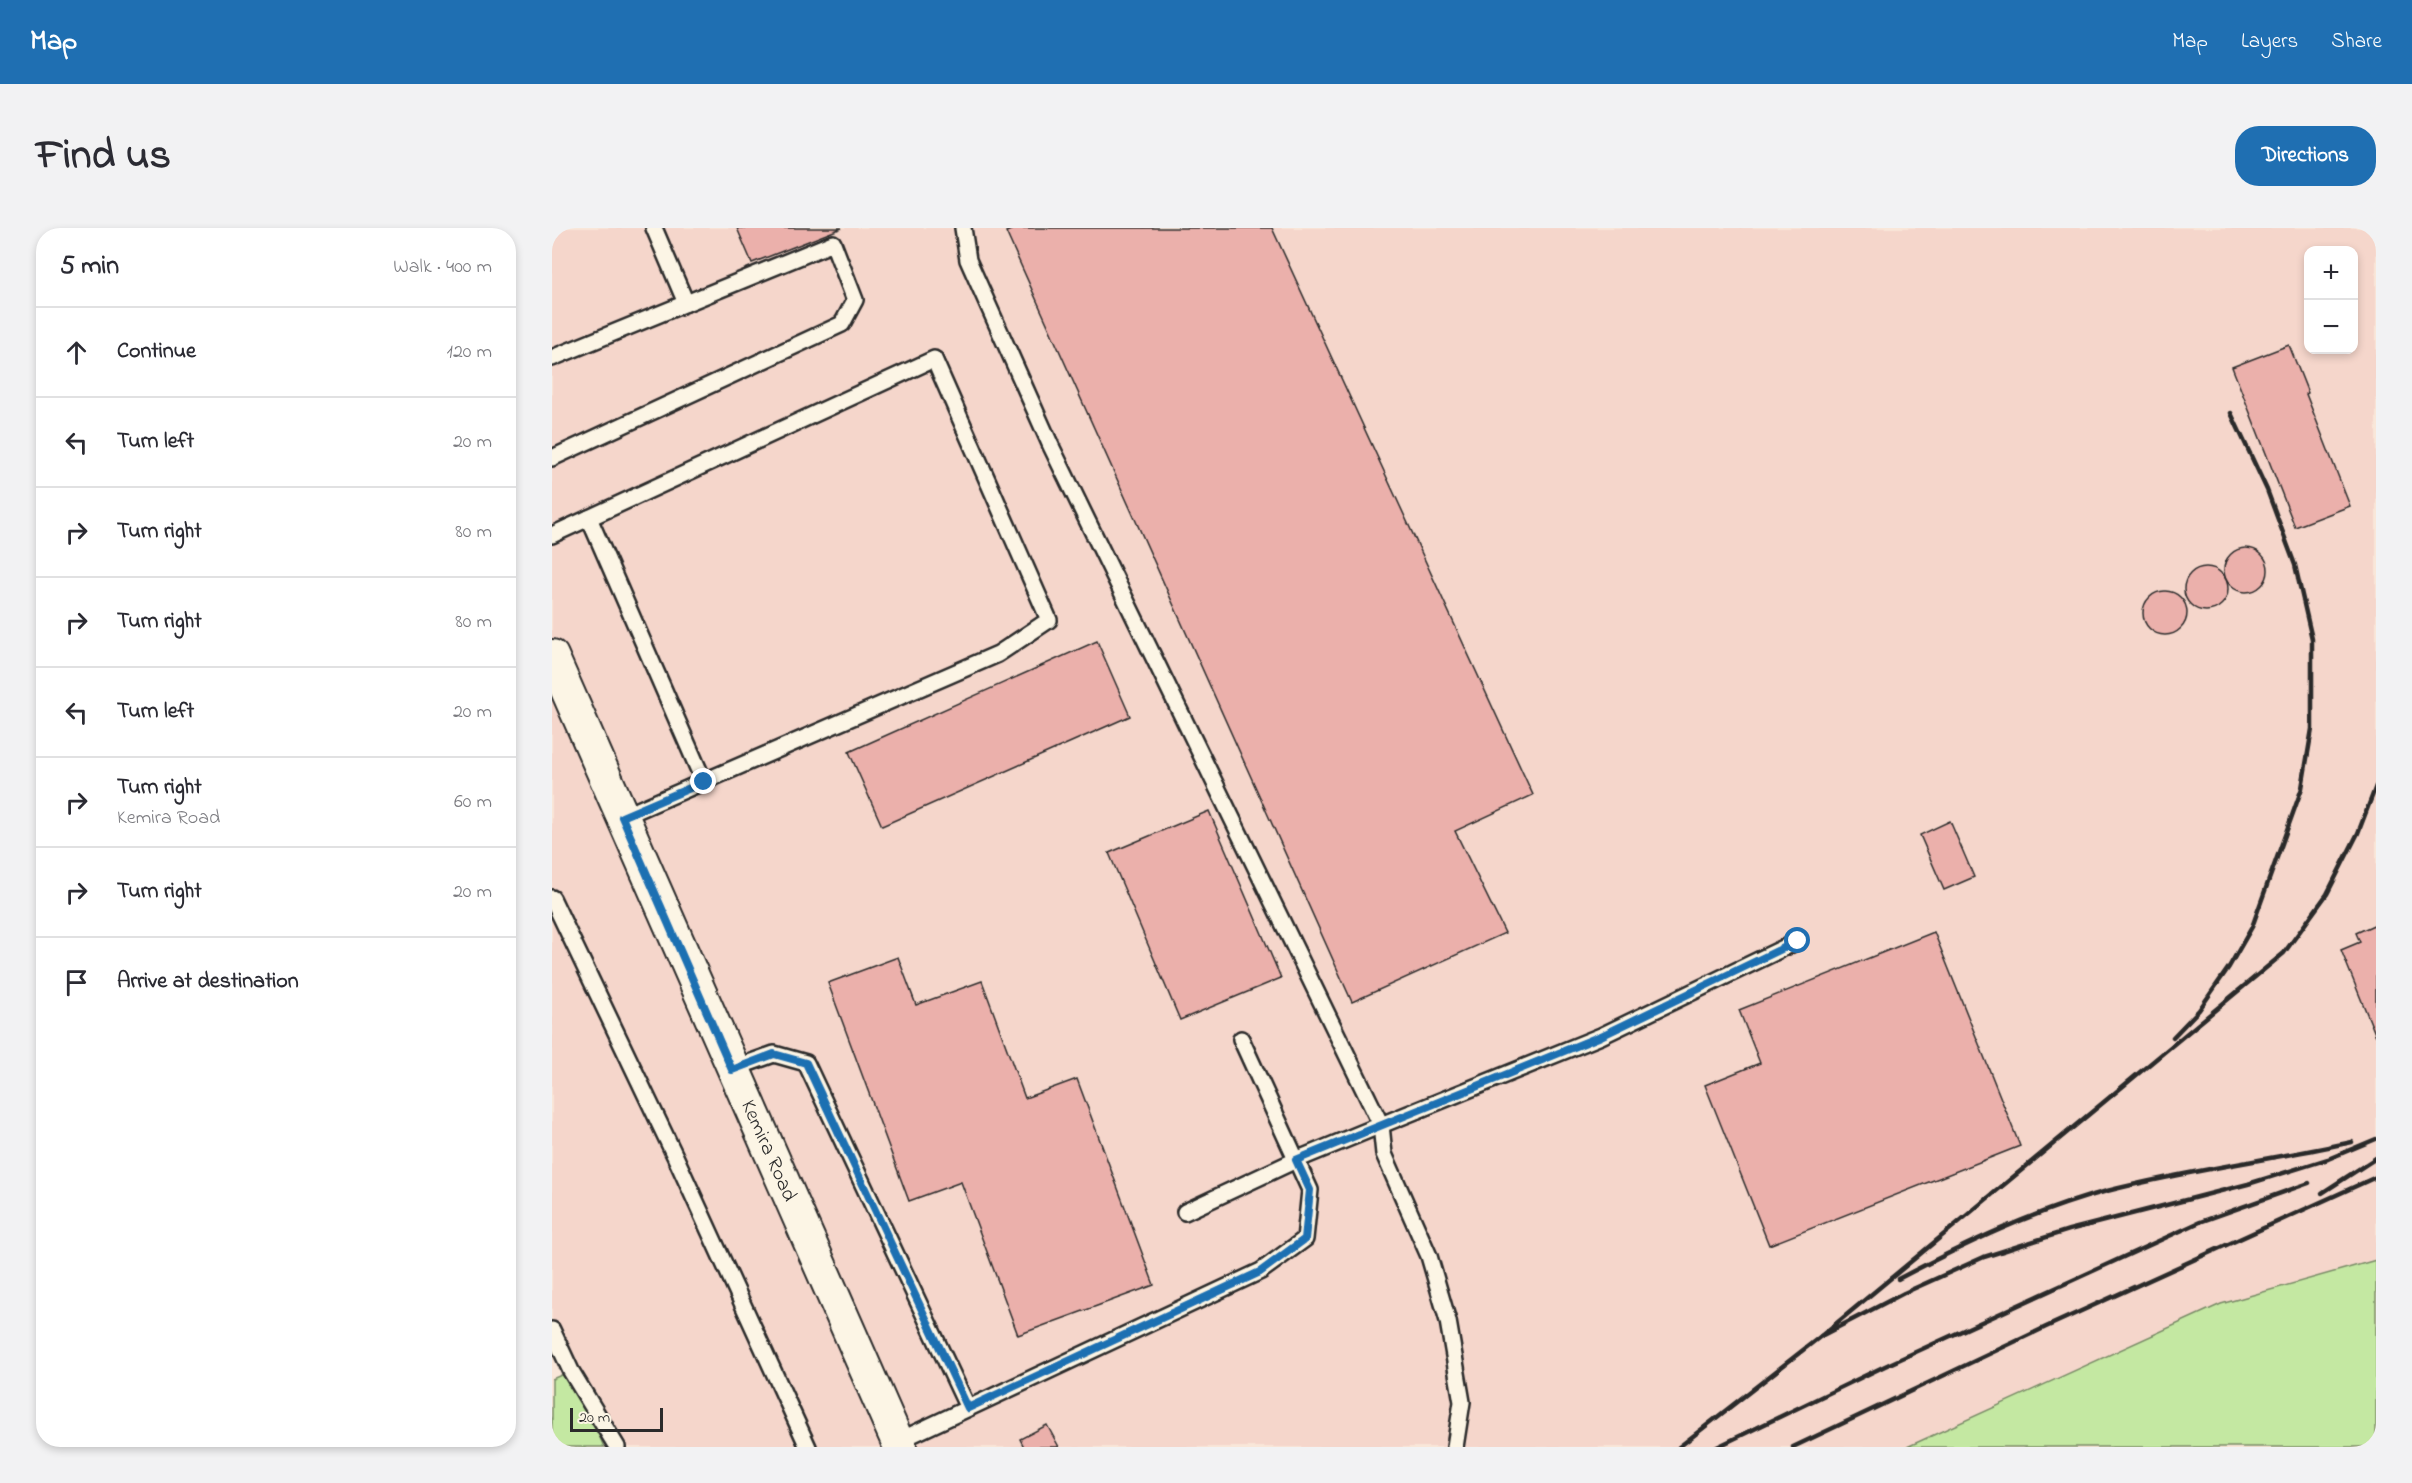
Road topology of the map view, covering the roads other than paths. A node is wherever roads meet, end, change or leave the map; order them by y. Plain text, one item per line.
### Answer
1 (654, 228) edge
2 (963, 228) edge
3 (686, 303) junction
4 (552, 358) edge
5 (552, 458) edge
6 (589, 518) junction
7 (552, 535) edge
8 (552, 656) edge
9 (704, 782) junction
10 (622, 817) junction
11 (552, 898) edge
12 (1798, 941) dead end
13 (1241, 1039) dead end
14 (732, 1070) junction
15 (1381, 1125) junction
16 (1296, 1160) junction
17 (1185, 1212) dead end
18 (552, 1330) edge
19 (968, 1408) junction
20 (895, 1445) edge
21 (617, 1447) edge
22 (808, 1447) edge
23 (1455, 1447) edge

1 - 3 lane
2 - 15 lane
3 - 4 lane
3 - 5 lane
6 - 7 lane
6 - 9 lane
6 - 9 lane
8 - 10 street, Kemira Road
9 - 10 lane
10 - 14 street, Kemira Road
11 - 22 lane
12 - 15 lane
13 - 16 lane
14 - 19 lane
14 - 20 street, Kemira Road
15 - 16 lane
15 - 23 lane
16 - 17 lane
16 - 19 lane
18 - 21 lane
19 - 20 lane

